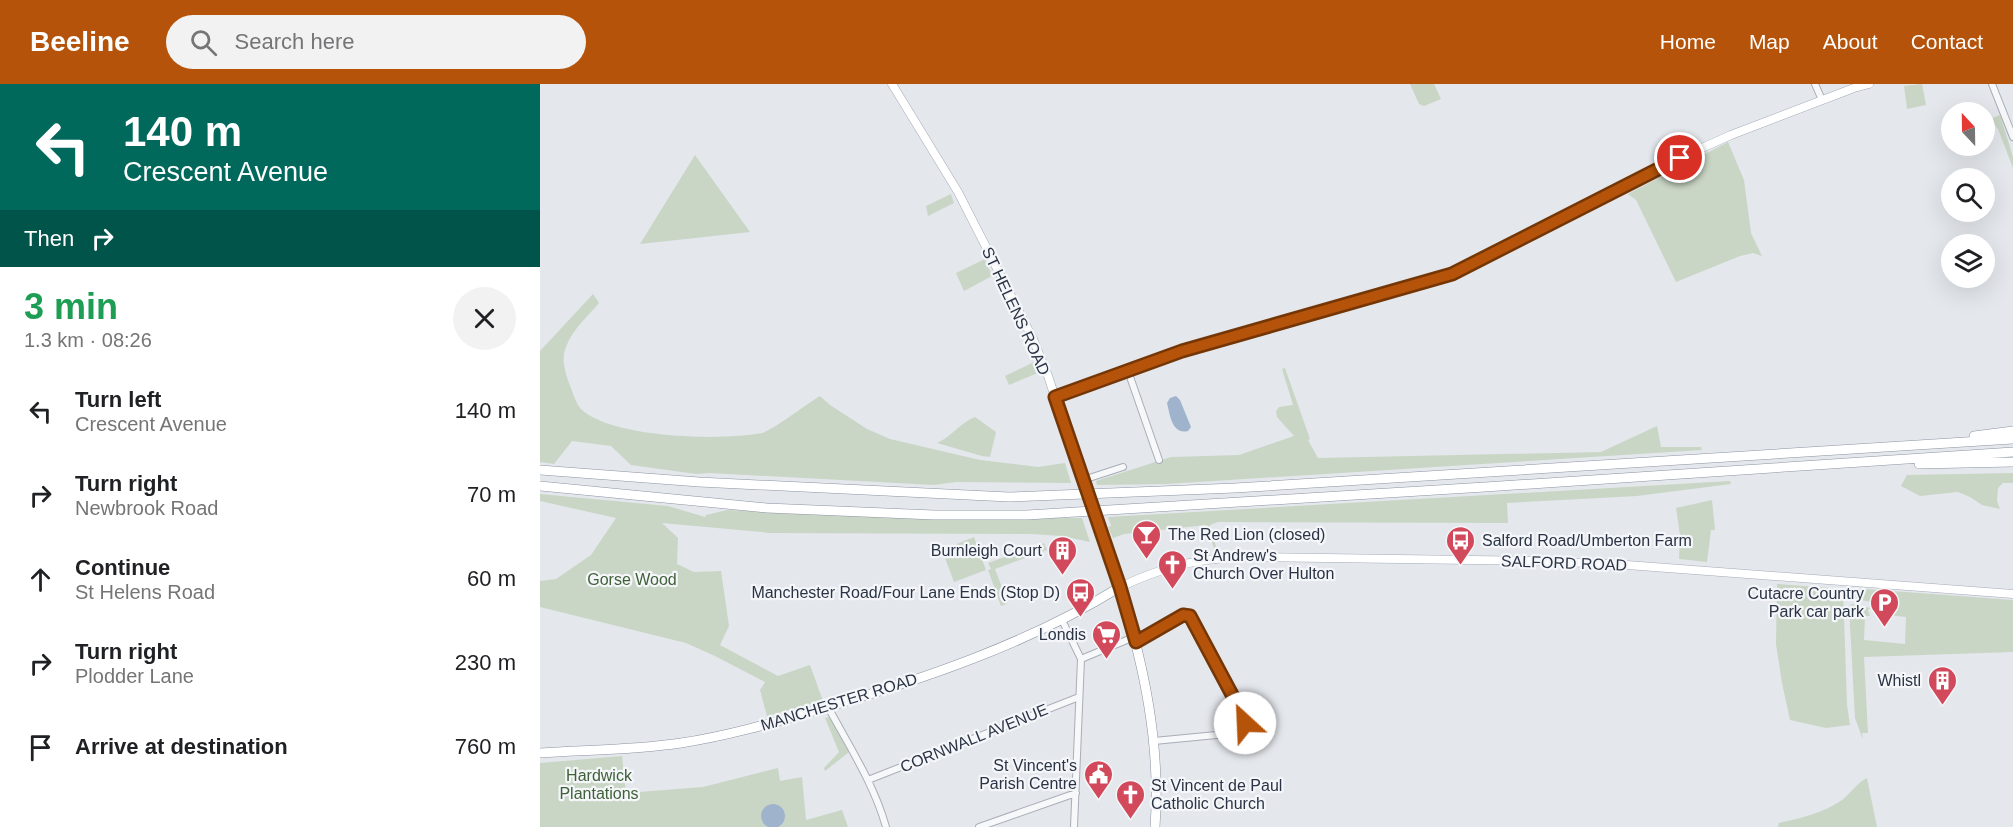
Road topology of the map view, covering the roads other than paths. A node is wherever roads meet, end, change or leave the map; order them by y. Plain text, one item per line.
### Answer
1 (891, 84) edge
2 (1815, 84) edge
3 (1869, 84) edge
4 (1992, 84) edge
5 (1821, 100) junction
6 (2013, 137) edge
7 (1128, 371) junction
8 (1055, 397) junction
9 (2013, 431) edge
10 (2013, 439) edge
11 (1894, 446) junction
12 (2013, 452) edge
13 (1159, 460) dead end
14 (2013, 462) edge
15 (1833, 464) junction
16 (1123, 468) dead end
17 (540, 470) edge
18 (1084, 478) junction
19 (540, 486) edge
20 (1120, 587) junction
21 (2013, 594) edge
22 (1062, 620) junction
23 (1135, 640) junction
24 (1081, 658) junction
25 (1079, 697) junction
26 (828, 707) junction
27 (1154, 741) junction
28 (540, 753) edge
29 (868, 780) junction
30 (1076, 794) junction
31 (886, 827) edge
32 (979, 827) edge
33 (1074, 827) edge
34 (1155, 827) edge

1 - 8 main road, ST HELENS ROAD
2 - 5 street
3 - 5 main road
4 - 6 street
5 - 7 main road
7 - 8 main road
7 - 13 street
8 - 18 main road, ST HELENS ROAD
9 - 11 highway
10 - 11 highway
11 - 17 highway
12 - 15 highway
14 - 15 highway
15 - 19 highway
16 - 18 street
18 - 20 main road, ST HELENS ROAD, bridge
20 - 21 main road, SALFORD ROAD
20 - 22 highway, MANCHESTER ROAD
20 - 23 highway
22 - 24 street
22 - 26 highway, MANCHESTER ROAD
23 - 24 street
23 - 27 highway
23 - 27 street
24 - 25 street
25 - 29 street, CORNWALL AVENUE
25 - 30 street
26 - 28 highway, MANCHESTER ROAD
26 - 29 street
27 - 34 highway
29 - 31 street
30 - 32 street
30 - 33 street

